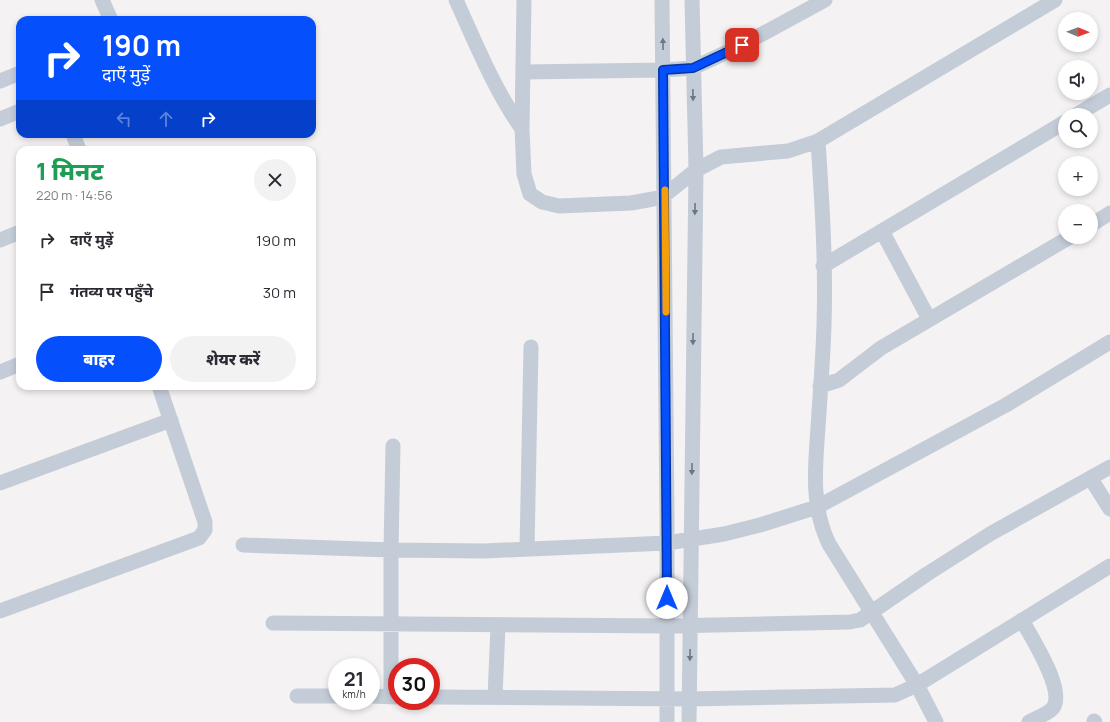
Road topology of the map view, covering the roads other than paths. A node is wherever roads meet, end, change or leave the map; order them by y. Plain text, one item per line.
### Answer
1 (102, 0) edge
2 (456, 0) edge
3 (524, 0) edge
4 (662, 0) edge
5 (692, 0) edge
6 (825, 0) edge
7 (1055, 0) edge
8 (109, 16) edge
9 (693, 68) junction
10 (663, 70) junction
11 (523, 72) junction
12 (16, 75) edge
13 (0, 81) edge
14 (1110, 95) edge
15 (1088, 108) edge
16 (16, 113) edge
17 (0, 119) edge
18 (1058, 126) edge
19 (522, 129) junction
20 (818, 141) junction
21 (696, 170) junction
22 (665, 195) junction
23 (1110, 214) edge
24 (1098, 220) edge
25 (882, 231) junction
26 (16, 234) edge
27 (0, 240) edge
28 (1058, 244) edge
29 (823, 266) junction
30 (928, 319) junction
31 (1110, 342) edge
32 (532, 347) dead end
33 (16, 366) edge
34 (0, 372) edge
35 (820, 386) junction
36 (161, 390) edge
37 (171, 420) junction
38 (393, 446) dead end
39 (1110, 467) edge
40 (1091, 479) junction
41 (0, 483) edge
42 (817, 507) junction
43 (1110, 509) edge
44 (692, 540) junction
45 (667, 543) junction
46 (243, 545) dead end
47 (527, 549) junction
48 (390, 550) junction
49 (1110, 566) edge
50 (0, 611) edge
51 (872, 612) junction
52 (1022, 620) junction
53 (274, 622) dead end
54 (392, 624) junction
55 (498, 626) junction
56 (667, 626) junction
57 (690, 626) junction
58 (393, 658) edge
59 (917, 685) junction
60 (297, 696) dead end
61 (328, 696) edge
62 (440, 697) edge
63 (495, 697) junction
64 (667, 698) junction
65 (689, 699) junction
66 (667, 722) edge
67 (689, 722) edge
68 (936, 722) edge
69 (1029, 722) edge

1 - 8 street
2 - 19 street
3 - 11 street
10 -> 4 street
5 - 9 street
6 - 9 street
7 - 20 street
9 - 10 street
9 -> 21 street
10 - 11 street
10 - 22 street
11 - 19 street
12 - 13 street
14 - 15 street
16 - 17 street
18 - 25 street
19 - 22 street
20 - 21 street
20 - 29 street
21 - 22 street
21 -> 44 street
22 - 45 street
23 - 24 street
25 - 29 street
25 - 30 street
26 - 27 street
28 - 30 street
29 - 35 street
30 - 35 street
31 - 42 street
32 - 47 street
33 - 34 street
35 - 42 street
36 - 37 street
37 - 41 street
37 - 50 street
38 - 48 street
39 - 40 street
40 - 43 street
40 - 51 street
42 - 44 street
42 - 51 street
44 - 45 street
44 - 57 street
45 - 47 street
45 - 56 street
46 - 48 street
47 - 48 street
48 - 54 street
49 - 52 street
51 - 57 street
51 - 59 street
52 - 59 street
52 - 69 street
53 - 54 street
54 - 55 street
54 - 58 street
55 - 56 street
55 - 63 street
56 - 57 street
56 - 64 street
57 -> 65 street
59 - 65 street
59 - 68 street
60 - 61 street
62 - 63 street
63 - 64 street
64 - 65 street
64 - 66 street
65 - 67 street

